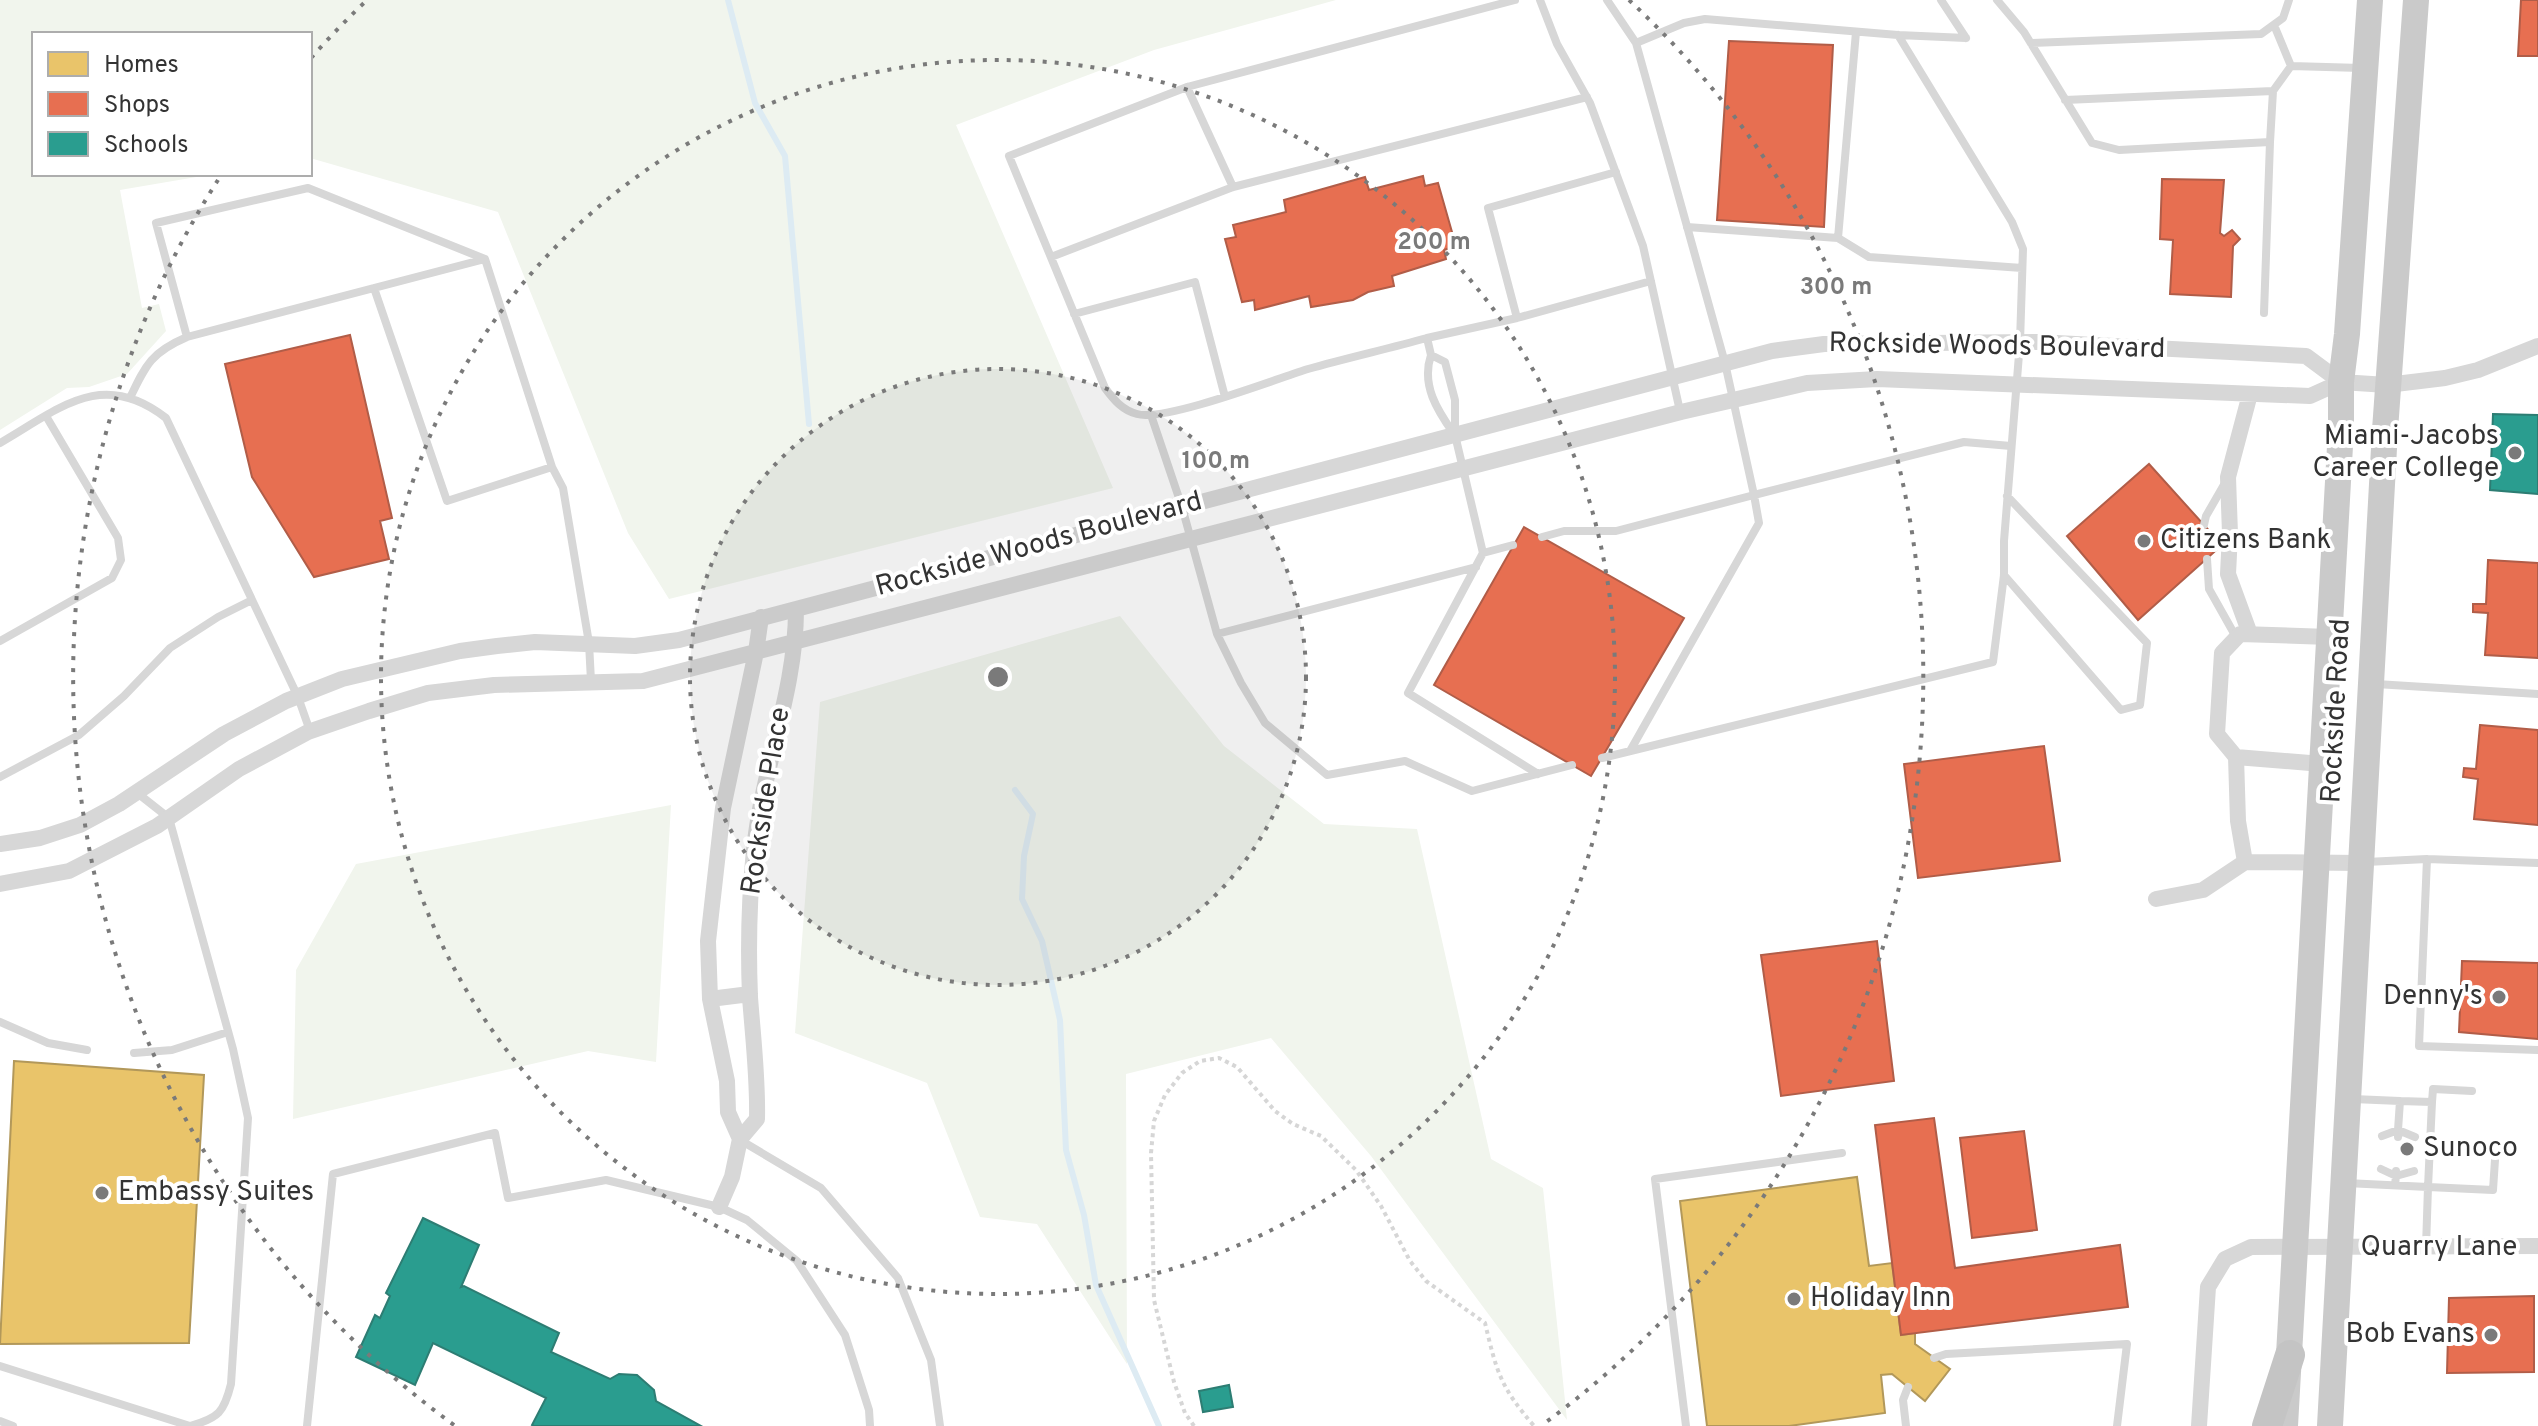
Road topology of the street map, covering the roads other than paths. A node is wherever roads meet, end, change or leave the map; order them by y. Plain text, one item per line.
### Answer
1 (1515, 0) edge
2 (1540, 0) edge
3 (1607, 0) edge
4 (1941, 0) edge
5 (1997, 0) edge
6 (2289, 0) edge
7 (2370, 0) edge
8 (2416, 0) edge
9 (2274, 25) junction
10 (1856, 32) junction
11 (1898, 35) junction
12 (1636, 43) junction
13 (2031, 43) junction
14 (2291, 66) junction
15 (2365, 68) junction
16 (1187, 87) junction
17 (2273, 91) junction
18 (1587, 97) junction
19 (2065, 100) junction
20 (2270, 142) junction
21 (1616, 172) junction
22 (1233, 187) junction
23 (1687, 227) junction
24 (1838, 238) junction
25 (1051, 257) junction
26 (485, 259) junction
27 (2022, 268) junction
28 (1651, 281) junction
29 (374, 288) junction
30 (2264, 313) dead end
31 (1074, 314) junction
32 (1517, 318) junction
33 (187, 337) junction
34 (1427, 338) junction
35 (2020, 342) junction
36 (2538, 346) edge
37 (1431, 355) junction
38 (1725, 363) junction
39 (1672, 377) junction
40 (2341, 382) junction
41 (2016, 385) junction
42 (2387, 385) junction
43 (2250, 394) junction
44 (1225, 397) junction
45 (130, 398) junction
46 (1733, 400) junction
47 (1681, 412) junction
48 (1151, 415) junction
49 (46, 416) junction
50 (1455, 435) junction
51 (0, 443) edge
52 (2011, 446) junction
53 (552, 467) junction
54 (1462, 469) junction
55 (2228, 477) junction
56 (1754, 495) junction
57 (2007, 496) junction
58 (1182, 507) junction
59 (2204, 525) dead end
60 (1542, 537) dead end
61 (1191, 540) junction
62 (1513, 545) dead end
63 (1483, 553) junction
64 (2207, 559) dead end
65 (1476, 567) junction
66 (2004, 575) junction
67 (252, 600) junction
68 (796, 610) junction
69 (761, 617) junction
70 (1217, 634) junction
71 (2243, 636) junction
72 (2329, 637) junction
73 (0, 641) edge
74 (796, 642) junction
75 (589, 643) junction
76 (756, 652) junction
77 (591, 681) junction
78 (2371, 684) junction
79 (2538, 694) edge
80 (298, 697) junction
81 (310, 731) junction
82 (1629, 751) junction
83 (2236, 757) junction
84 (1602, 758) dead end
85 (2322, 764) junction
86 (1572, 765) dead end
87 (1538, 774) junction
88 (0, 777) edge
89 (136, 792) junction
90 (169, 818) junction
91 (0, 844) edge
92 (2427, 859) junction
93 (2316, 861) junction
94 (2245, 862) junction
95 (2361, 863) junction
96 (2538, 863) edge
97 (0, 884) edge
98 (2156, 899) dead end
99 (750, 994) junction
100 (710, 999) junction
101 (0, 1022) edge
102 (228, 1032) junction
103 (87, 1050) dead end
104 (2538, 1050) edge
105 (134, 1053) dead end
106 (2472, 1091) dead end
107 (2348, 1099) junction
108 (2400, 1101) junction
109 (2432, 1102) junction
110 (2398, 1133) junction
111 (2382, 1136) dead end
112 (2415, 1137) dead end
113 (740, 1139) junction
114 (2496, 1145) dead end
115 (1842, 1153) dead end
116 (2381, 1169) dead end
117 (2414, 1171) dead end
118 (2396, 1177) junction
119 (2343, 1183) junction
120 (2428, 1187) junction
121 (719, 1207) junction
122 (2538, 1246) edge
123 (2295, 1247) junction
124 (2339, 1248) junction
125 (2426, 1248) junction
126 (2290, 1355) junction
127 (1934, 1358) dead end
128 (0, 1366) edge
129 (1908, 1387) dead end
130 (0, 1421) edge
131 (210, 1423) edge
132 (13, 1426) edge
133 (307, 1426) edge
134 (870, 1426) edge
135 (940, 1426) edge
136 (1686, 1426) edge
137 (1905, 1426) edge
138 (2117, 1426) edge
139 (2199, 1426) edge
140 (2267, 1426) edge
141 (2285, 1426) edge
142 (2330, 1426) edge

1 - 16 lane
2 - 18 lane
3 - 12 lane
4 - 11 lane
5 - 13 lane
6 - 9 lane
7 - 15 main road, Rockside Road
8 - 42 main road, Rockside Road
9 - 13 lane
9 - 14 lane
10 - 11 lane
10 - 12 lane
10 - 24 lane
11 - 27 lane
12 - 23 lane
13 - 19 lane
14 - 15 lane
14 - 17 lane
15 - 40 main road, Rockside Road
16 - 22 lane
16 - 25 lane
17 - 19 lane
17 - 20 lane
18 - 21 lane
18 - 22 lane
19 - 20 lane
20 - 30 lane
21 - 28 lane
21 - 32 lane
22 - 25 lane
23 - 24 lane
23 - 38 lane
24 - 27 lane
25 - 31 lane
26 - 29 lane
26 - 33 lane
26 - 53 lane
27 - 35 lane
28 - 32 lane
28 - 39 lane
29 - 33 lane
29 - 53 lane
31 - 44 lane
31 - 48 lane
32 - 34 lane
33 - 45 lane
34 - 37 lane
34 - 44 lane
35 - 38 street, Rockside Woods Boulevard
35 - 40 street, Rockside Woods Boulevard
35 - 41 lane
36 - 42 street, Rockside Woods Boulevard
37 - 50 lane
37 - 50 lane
38 - 39 street, Rockside Woods Boulevard
38 - 46 lane
39 - 47 lane
39 - 50 street, Rockside Woods Boulevard
40 - 42 street, Rockside Woods Boulevard
40 - 43 street, Rockside Woods Boulevard
40 - 72 main road, Rockside Road
41 - 43 street, Rockside Woods Boulevard
41 - 46 street, Rockside Woods Boulevard
41 - 52 lane
42 - 78 main road, Rockside Road
43 - 55 street
44 - 48 lane
45 - 49 lane
45 - 67 lane
46 - 47 street, Rockside Woods Boulevard
46 - 56 lane
47 - 54 street, Rockside Woods Boulevard
48 - 58 lane
49 - 51 lane
49 - 73 lane
50 - 54 lane
50 - 58 street, Rockside Woods Boulevard
52 - 56 lane
52 - 57 lane
53 - 75 lane
54 - 61 street, Rockside Woods Boulevard
54 - 63 lane
55 - 59 lane
55 - 71 street
56 - 60 lane
56 - 82 lane
57 - 66 lane
57 - 66 lane
58 - 61 lane
58 - 68 street, Rockside Woods Boulevard
61 - 70 lane
61 - 74 street, Rockside Woods Boulevard
62 - 63 lane
63 - 65 lane
64 - 71 lane
65 - 70 lane
65 - 87 lane
66 - 82 lane
67 - 80 lane
67 - 88 lane
68 - 69 street, Rockside Woods Boulevard
68 - 74 street, Rockside Place
69 - 75 street, Rockside Woods Boulevard
69 - 76 street
70 - 87 lane
71 - 72 street
71 - 83 street
72 - 85 main road, Rockside Road
74 - 76 street, Rockside Woods Boulevard
74 - 99 street, Rockside Place
75 - 77 lane
75 - 80 street, Rockside Woods Boulevard
76 - 77 street, Rockside Woods Boulevard
76 - 100 street
77 - 81 street, Rockside Woods Boulevard
78 - 79 lane
78 - 95 main road, Rockside Road
80 - 81 lane
80 - 89 street, Rockside Woods Boulevard
81 - 90 street, Rockside Woods Boulevard
82 - 84 lane
83 - 85 street
83 - 94 street
85 - 93 main road, Rockside Road
86 - 87 lane
89 - 90 lane
89 - 91 street, Rockside Woods Boulevard
90 - 97 street, Rockside Woods Boulevard
90 - 102 lane
92 - 95 lane
92 - 96 lane
92 - 104 lane
93 - 94 street
93 - 95 street
93 - 123 main road, Rockside Road
94 - 98 street
95 - 107 main road, Rockside Road
99 - 100 street
99 - 113 street, Rockside Place
100 - 113 street
101 - 103 lane
102 - 105 lane
102 - 131 lane
106 - 109 lane
107 - 108 lane
107 - 119 main road, Rockside Road
108 - 109 lane
108 - 110 lane
109 - 120 lane
110 - 111 lane
110 - 112 lane
113 - 121 street, Rockside Place
113 - 135 lane
114 - 120 lane
115 - 136 lane
116 - 118 lane
117 - 118 lane
118 - 119 lane
118 - 120 lane
119 - 124 main road, Rockside Road
120 - 125 lane
121 - 133 lane
121 - 134 lane
122 - 125 street, Quarry Lane
123 - 124 street
123 - 126 main road, Rockside Road
123 - 139 street
124 - 125 street, Quarry Lane
124 - 142 main road, Rockside Road
126 - 140 highway
126 - 141 main road, Rockside Road
127 - 138 lane
128 - 131 lane
129 - 137 lane
130 - 132 lane

